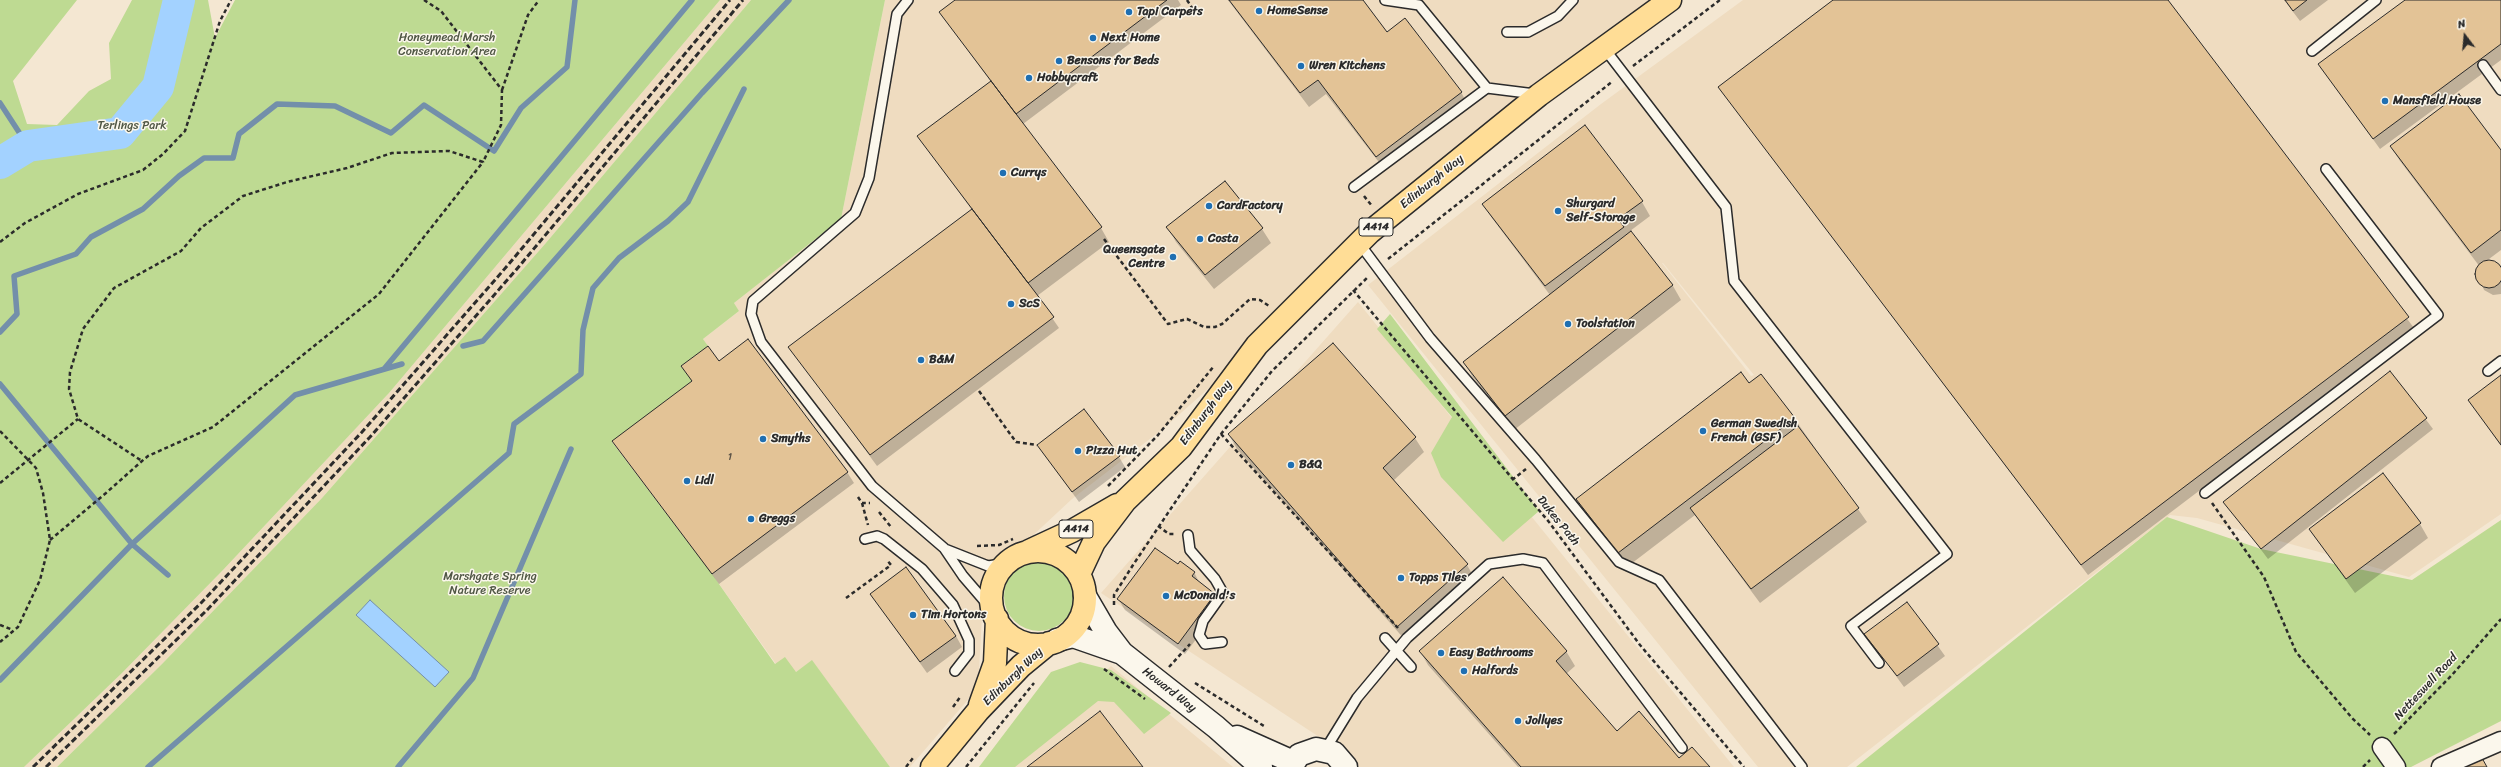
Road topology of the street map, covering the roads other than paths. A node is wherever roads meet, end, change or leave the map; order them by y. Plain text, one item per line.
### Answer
1 (908, 0) edge
2 (1385, 0) edge
3 (1573, 0) edge
4 (1670, 0) edge
5 (2376, 0) edge
6 (1507, 32) dead end
7 (1604, 48) junction
8 (2312, 51) dead end
9 (2483, 65) dead end
10 (1487, 88) junction
11 (2501, 90) edge
12 (1539, 95) junction
13 (2326, 169) dead end
14 (1354, 187) dead end
15 (1360, 243) junction
16 (2501, 361) edge
17 (2488, 371) dead end
18 (2205, 493) road end
19 (1125, 501) junction
20 (1188, 535) road end
21 (869, 538) road end
22 (1023, 544) junction
23 (944, 548) junction
24 (1007, 563) junction
25 (1079, 574) junction
26 (1085, 596) junction
27 (995, 615) junction
28 (1385, 638) dead end
29 (1053, 642) junction
30 (1222, 642) dead end
31 (1396, 649) junction
32 (1122, 653) junction
33 (1879, 663) dead end
34 (1411, 667) dead end
35 (955, 671) dead end
36 (978, 710) junction
37 (1216, 727) junction
38 (2500, 743) edge
39 (2382, 747) road end
40 (1682, 748) dead end
41 (1325, 750) junction
42 (924, 761) edge
43 (1292, 765) edge
44 (1261, 767) edge
45 (1346, 767) edge
46 (1802, 767) edge
47 (2396, 767) edge
48 (2441, 767) edge

1 - 23 lane
2 - 10 lane
3 - 6 lane
4 - 7 highway, Edinburgh Way / A414
5 - 8 lane
7 - 12 highway, Edinburgh Way / A414
7 - 33 lane
9 - 11 lane
10 - 12 lane
10 - 14 lane
12 - 15 highway, Edinburgh Way / A414
13 - 18 lane
15 - 19 highway, Edinburgh Way / A414
15 - 46 lane
16 - 17 lane
19 - 22 highway, Edinburgh Way / A414
19 - 25 highway, Edinburgh Way / A414
20 - 30 lane
21 - 35 lane
22 - 24 highway
22 - 25 highway
23 - 24 lane
23 - 27 lane
24 - 27 highway
25 - 26 highway
26 - 29 highway
26 - 32 street
27 - 29 highway
27 - 36 highway, Edinburgh Way
28 - 31 lane
29 - 32 street
29 - 36 highway, Edinburgh Way
31 - 34 lane
31 - 40 lane
31 - 41 lane
32 - 37 street, Howard Way
36 - 42 highway, Edinburgh Way
37 - 43 street, Howard Way
37 - 44 street, Howard Way
38 - 48 street
39 - 47 street
41 - 43 street
41 - 45 street

